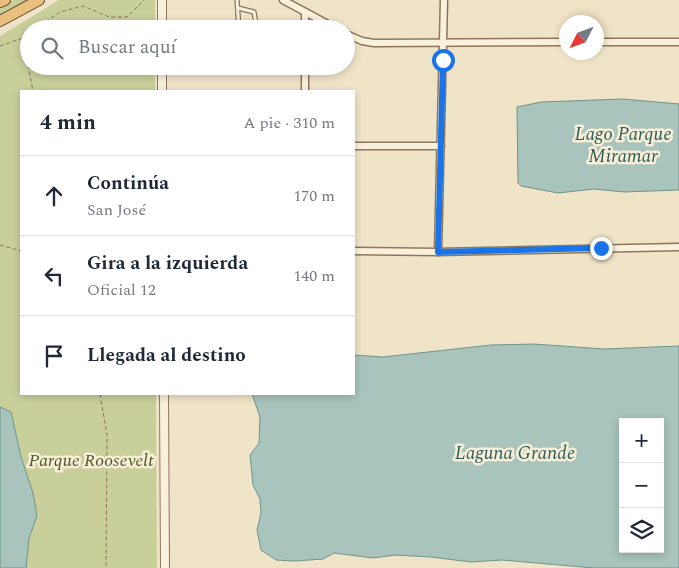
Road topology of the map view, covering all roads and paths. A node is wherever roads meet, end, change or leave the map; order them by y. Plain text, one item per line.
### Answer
1 (5, 0) edge
2 (39, 0) edge
3 (144, 0) edge
4 (162, 0) edge
5 (238, 0) edge
6 (283, 0) edge
7 (444, 0) edge
8 (0, 2) edge
9 (238, 8) junction
10 (305, 12) junction
11 (48, 20) edge
12 (162, 20) edge
13 (239, 20) edge
14 (255, 20) edge
15 (305, 20) edge
16 (320, 20) edge
17 (0, 21) edge
18 (355, 38) edge
19 (20, 39) edge
20 (443, 42) junction
21 (559, 42) edge
22 (604, 42) edge
23 (679, 42) edge
24 (0, 46) edge
25 (30, 75) edge
26 (162, 75) edge
27 (305, 75) edge
28 (33, 90) edge
29 (162, 90) edge
30 (305, 90) edge
31 (355, 146) edge
32 (441, 146) junction
33 (0, 246) edge
34 (679, 247) edge
35 (20, 251) edge
36 (355, 251) edge
37 (438, 252) junction
38 (100, 395) edge
39 (164, 395) edge
40 (106, 568) edge
41 (165, 568) edge

1 - 8 highway
2 - 17 highway
3 - 11 path
4 - 12 street
5 - 9 lane
6 - 10 street
7 - 20 street
9 - 13 lane
9 - 14 lane
10 - 15 street
10 - 16 street
18 - 20 street
19 - 24 path
20 - 21 street
20 - 32 street
22 - 23 street
25 - 28 path
26 - 29 street
27 - 30 street
31 - 32 street
32 - 37 street
33 - 35 path
34 - 37 street
36 - 37 street
38 - 40 path
39 - 41 street

